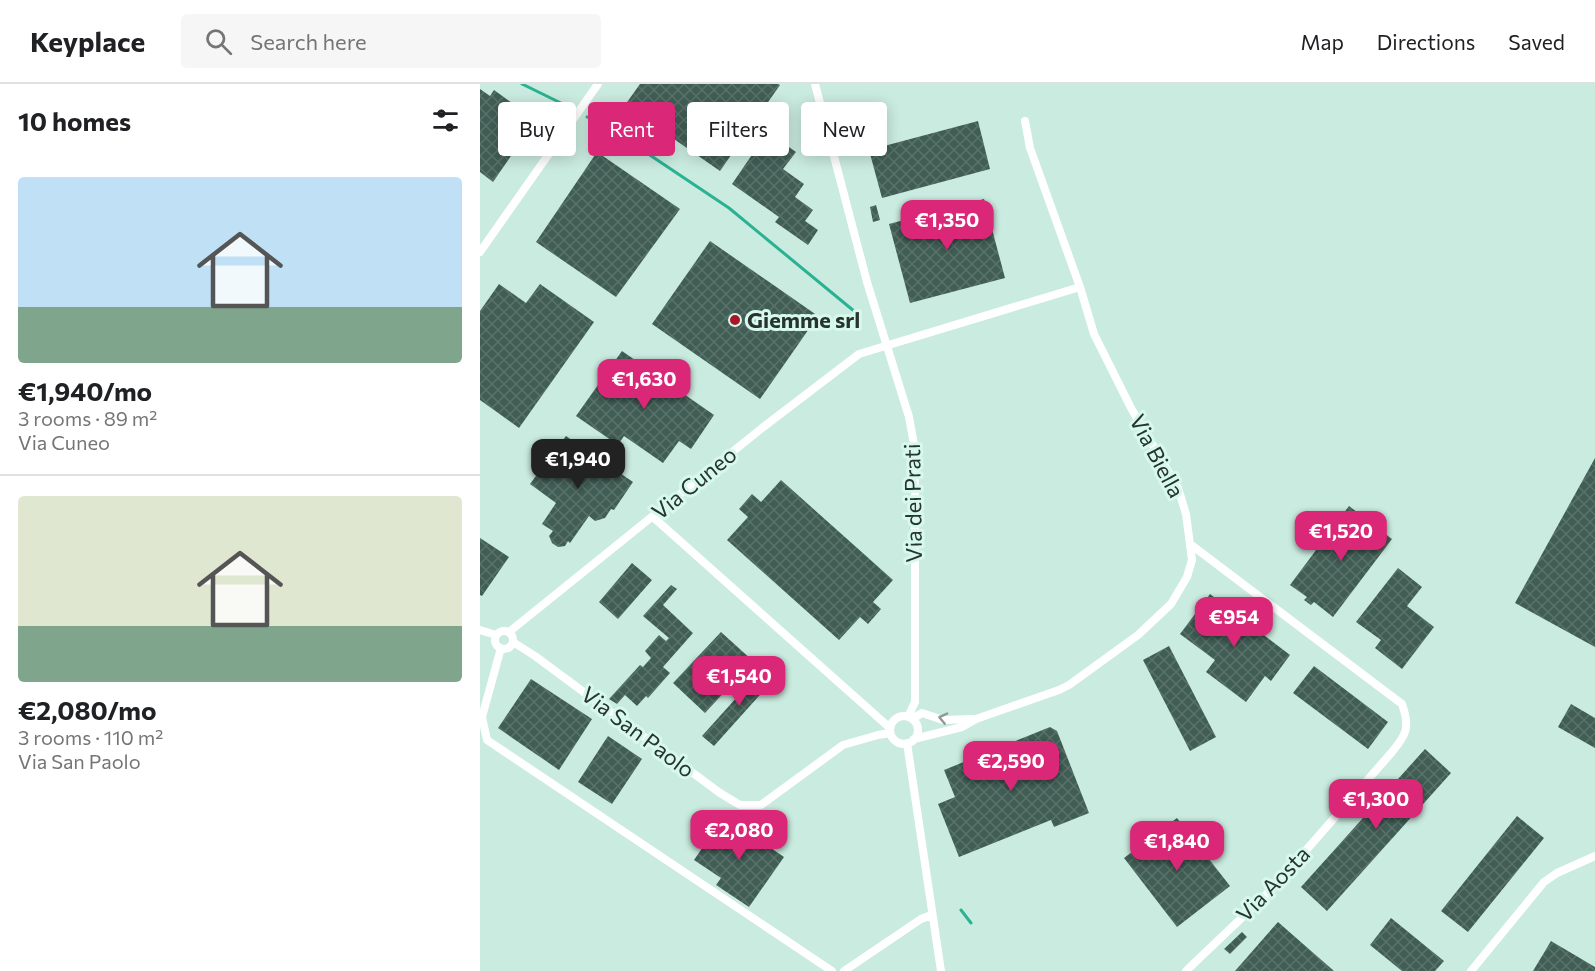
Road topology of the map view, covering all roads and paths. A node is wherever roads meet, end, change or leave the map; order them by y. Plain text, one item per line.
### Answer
1 (598, 84) edge
2 (815, 84) edge
3 (1024, 121) dead end
4 (480, 252) edge
5 (1080, 286) junction
6 (886, 348) junction
7 (652, 517) junction
8 (1190, 544) junction
9 (480, 630) edge
10 (509, 632) junction
11 (496, 636) junction
12 (513, 642) junction
13 (501, 648) junction
14 (910, 718) junction
15 (976, 719) junction
16 (890, 730) junction
17 (911, 741) junction
18 (1595, 856) edge
19 (931, 915) junction
20 (832, 971) edge
21 (844, 971) edge
22 (941, 971) edge
23 (1186, 971) edge
24 (1471, 971) edge

1 - 4 street
2 - 6 street, Via dei Prati
3 - 5 street, Via Biella
5 - 6 street
5 - 8 street, Via Biella
6 - 7 street, Via Cuneo
6 - 14 street, Via dei Prati
7 - 10 street, Via Cuneo
7 - 16 street
8 - 15 street, Via Biella
8 - 23 street, Via Aosta
9 - 11 street
10 - 11 street
10 - 12 street
11 - 13 street
12 - 13 street
12 - 16 street, Via San Paolo
13 - 20 street
15 -> 14 street, Via Biella
14 - 16 street
14 - 17 street
15 - 17 street, Via Biella
16 - 17 street
17 - 19 street
18 - 24 street
19 - 21 street
19 - 22 street

